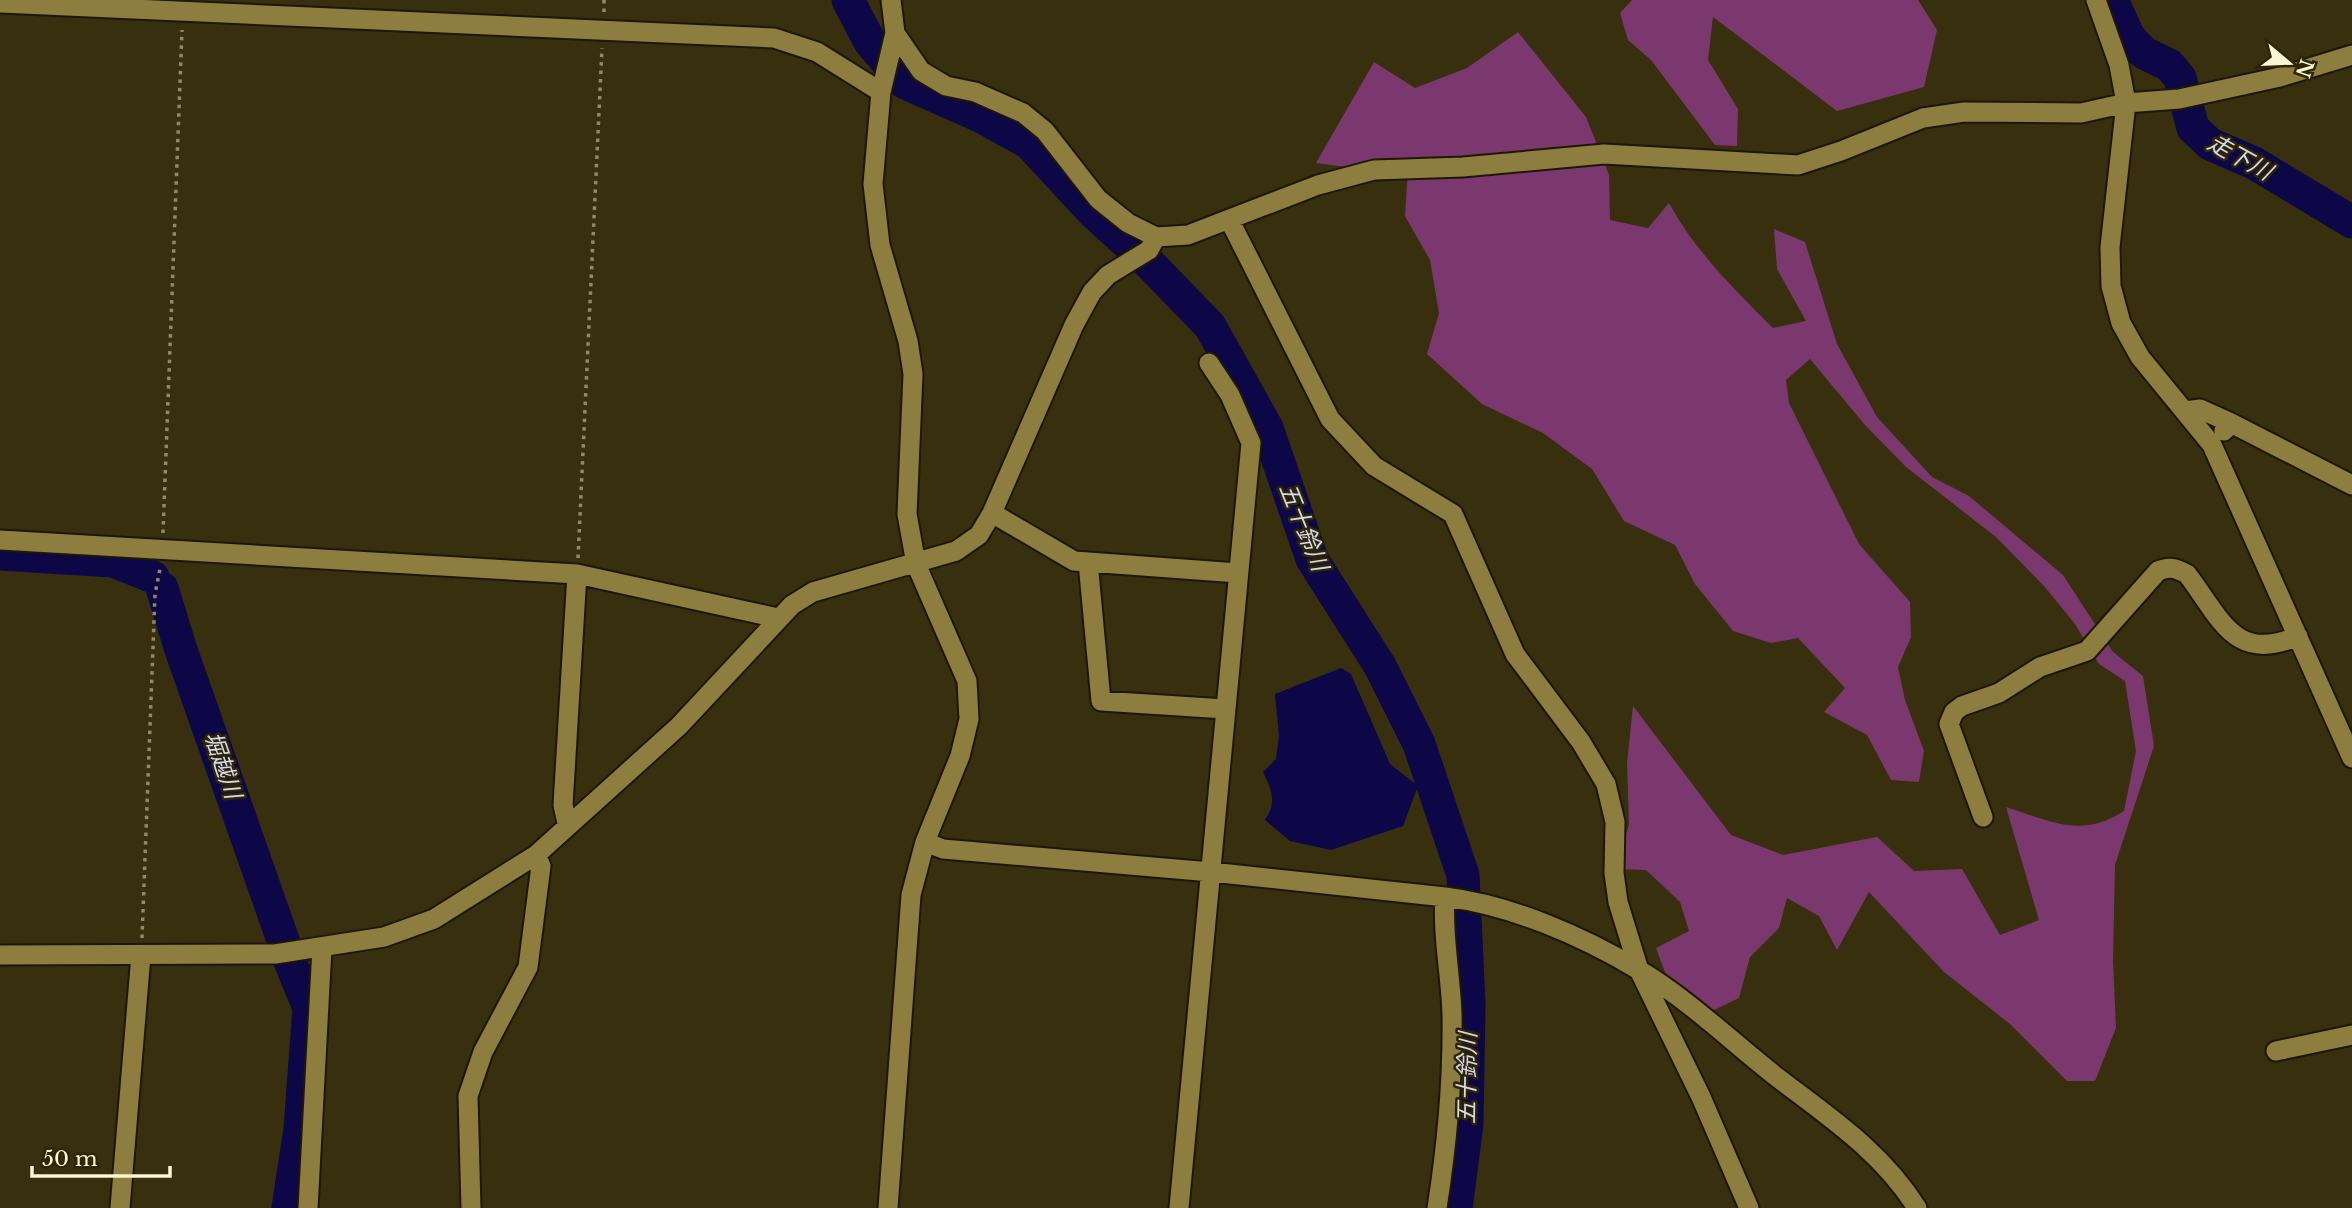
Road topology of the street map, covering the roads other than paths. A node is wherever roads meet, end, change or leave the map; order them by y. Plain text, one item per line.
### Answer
1 (891, 0) edge
2 (2096, 0) edge
3 (0, 3) edge
4 (893, 40) junction
5 (2352, 55) edge
6 (882, 85) junction
7 (2126, 103) junction
8 (1230, 221) junction
9 (1153, 244) junction
10 (1209, 363) dead end
11 (2186, 411) junction
12 (2231, 423) junction
13 (2212, 445) junction
14 (2352, 485) edge
15 (992, 513) junction
16 (0, 540) edge
17 (1088, 562) junction
18 (916, 564) junction
19 (1238, 573) junction
20 (577, 574) junction
21 (778, 618) junction
22 (2298, 636) junction
23 (1225, 709) junction
24 (2352, 758) edge
25 (1983, 817) dead end
26 (567, 823) junction
27 (925, 842) junction
28 (536, 855) junction
29 (1210, 872) junction
30 (1458, 898) junction
31 (322, 948) junction
32 (0, 955) edge
33 (141, 956) junction
34 (1639, 970) junction
35 (2352, 1035) edge
36 (2276, 1051) dead end
37 (120, 1208) edge
38 (308, 1208) edge
39 (471, 1208) edge
40 (888, 1208) edge
41 (1179, 1208) edge
42 (1437, 1208) edge
43 (1749, 1208) edge
44 (1917, 1208) edge

1 - 4 street
2 - 7 street
3 - 6 street
4 - 6 street
4 - 9 street
5 - 7 street
6 - 18 street
7 - 8 street
7 - 11 street
8 - 9 street
8 - 34 street
9 - 15 street
10 - 19 street
11 - 12 street
11 - 13 street
12 - 13 street
12 - 14 street
13 - 22 street
15 - 17 street
15 - 18 street
16 - 20 street
17 - 19 street
17 - 23 street
18 - 21 street
18 - 27 street
19 - 23 street
20 - 21 street
20 - 26 street
21 - 26 street
22 - 24 street
22 - 25 street
23 - 29 street
26 - 28 street
27 - 29 street
27 - 40 street
28 - 31 street
28 - 39 street
29 - 30 street
29 - 41 street
30 - 34 street
30 - 42 street
31 - 33 street
31 - 38 street
32 - 33 street
33 - 37 street
34 - 43 street
34 - 44 street
35 - 36 street

